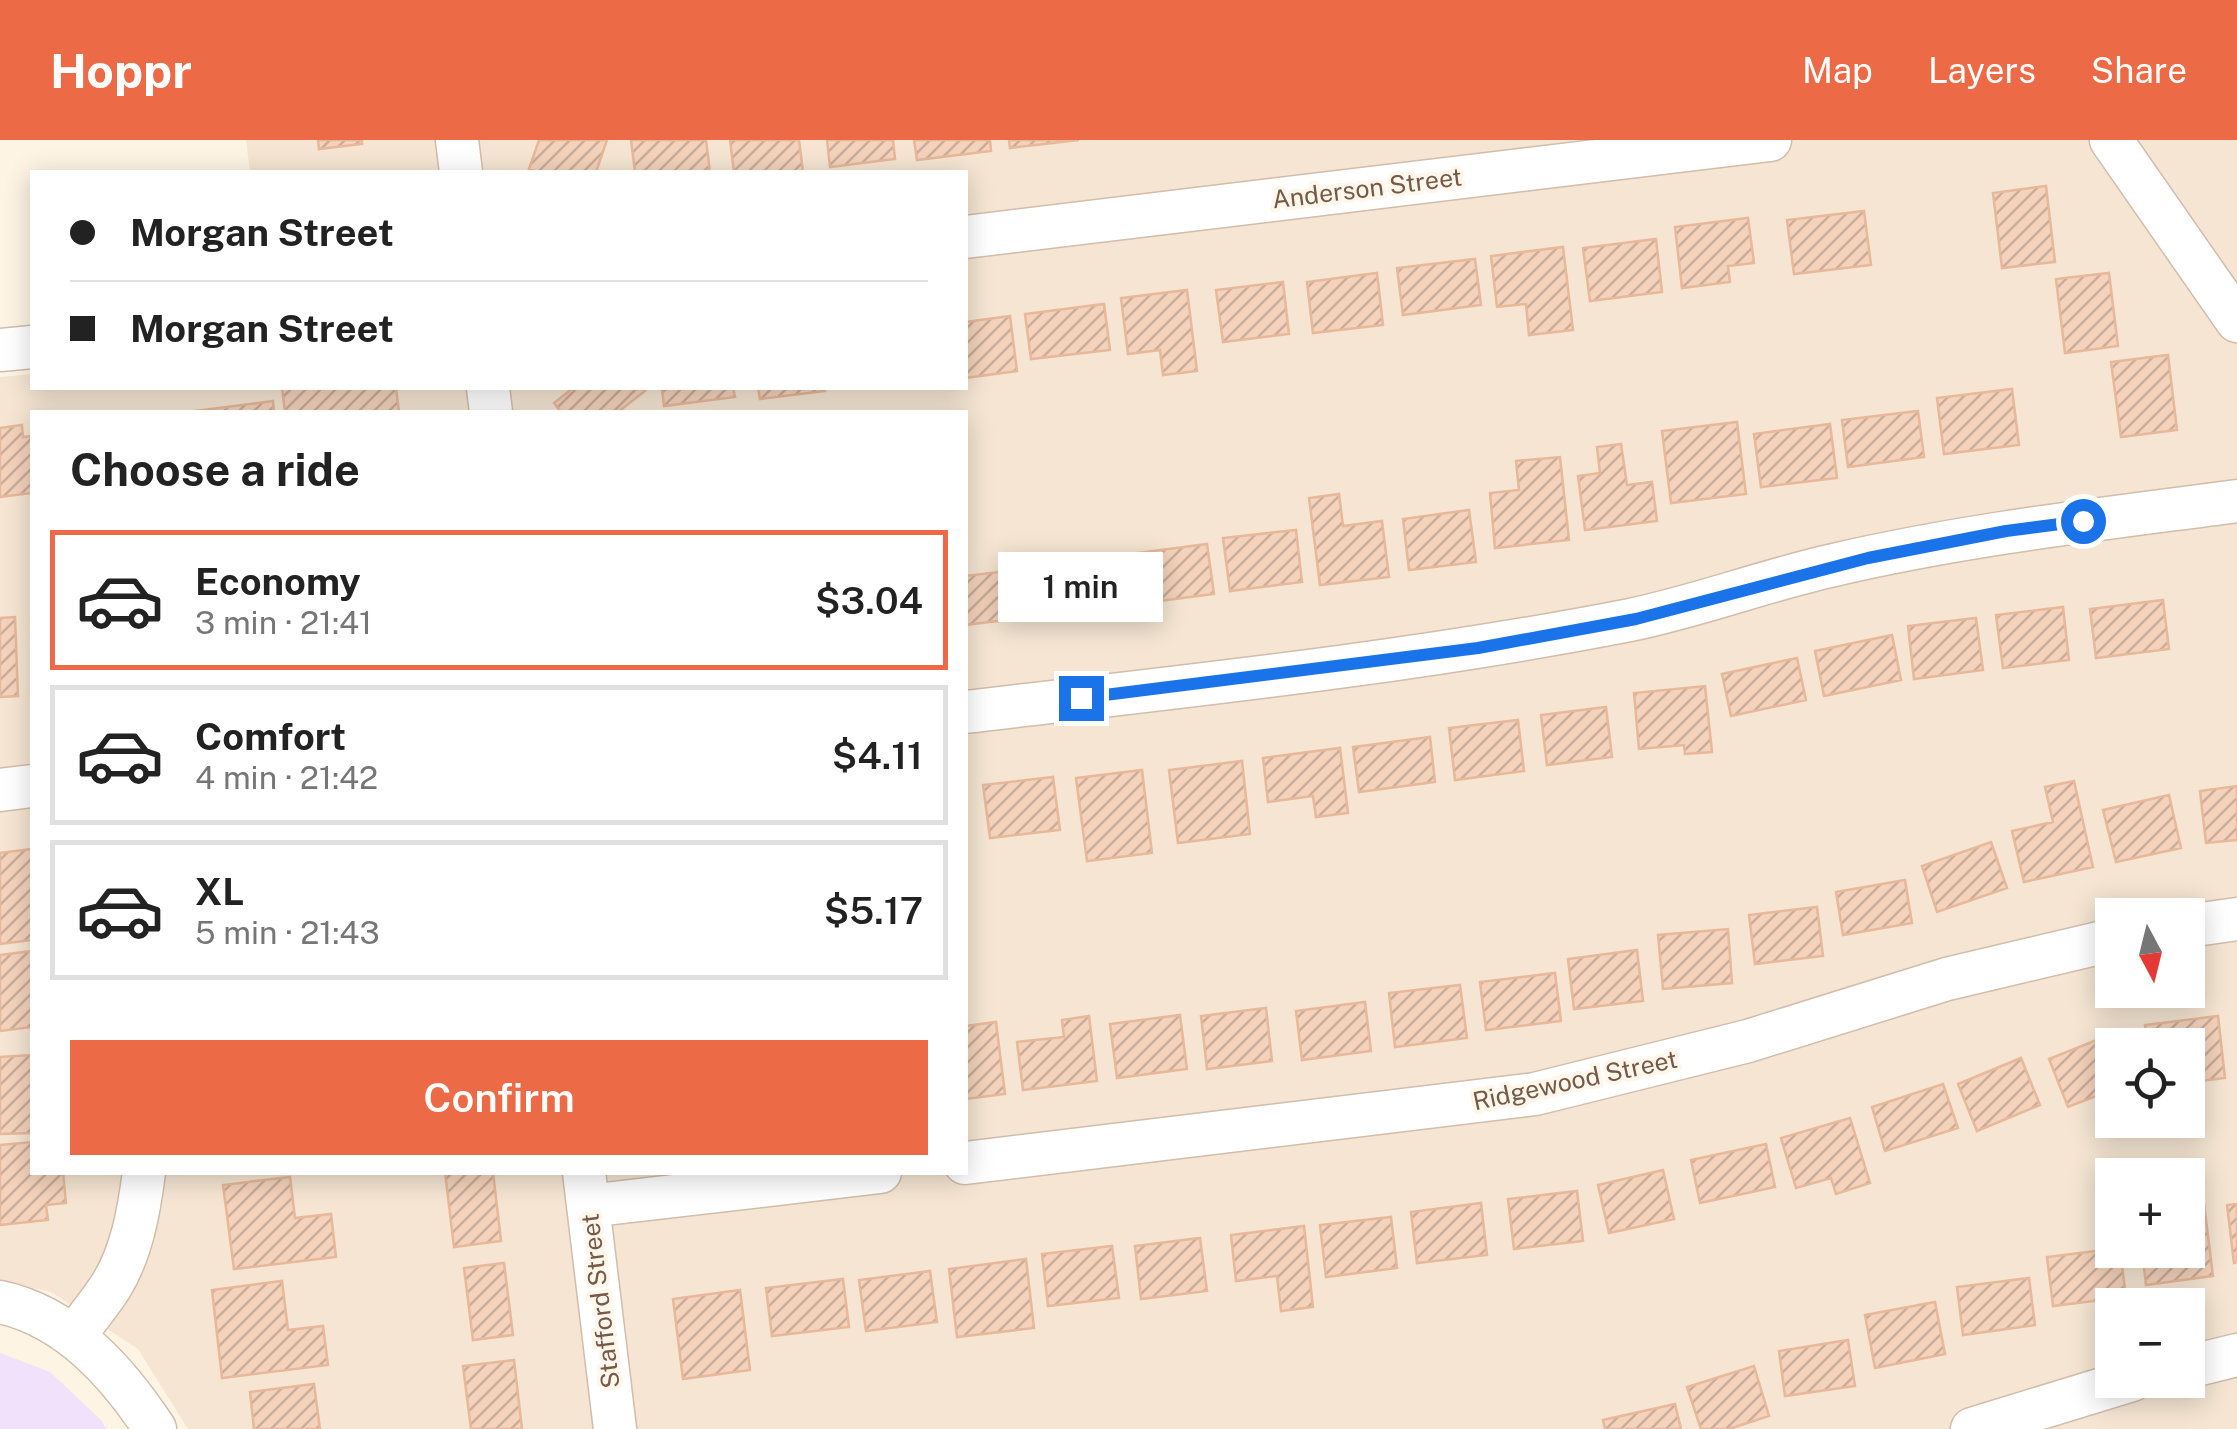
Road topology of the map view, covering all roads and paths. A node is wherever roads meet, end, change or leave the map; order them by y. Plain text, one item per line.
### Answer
1 (457, 140) edge
2 (1770, 140) edge
3 (2111, 140) edge
4 (1596, 150) edge
5 (462, 170) edge
6 (968, 237) edge
7 (2237, 321) edge
8 (30, 347) edge
9 (0, 350) edge
10 (2237, 501) edge
11 (968, 712) edge
12 (30, 786) edge
13 (0, 790) edge
14 (2237, 919) edge
15 (2205, 924) edge
16 (2095, 944) edge
17 (968, 1163) edge
18 (144, 1175) edge
19 (828, 1175) edge
20 (586, 1189) edge
21 (0, 1302) edge
22 (74, 1336) junction
23 (2237, 1355) edge
24 (2205, 1363) edge
25 (2095, 1391) edge
26 (155, 1429) edge
27 (615, 1429) edge
28 (1972, 1429) edge

1 - 5 street
2 - 4 street, Anderson Street
3 - 7 street
4 - 6 street, Anderson Street
8 - 9 street
10 - 11 street
12 - 13 street
14 - 15 street
16 - 17 street, Ridgewood Street
18 - 22 street
19 - 20 street
20 - 27 street, Stafford Street
21 - 22 street
22 - 26 street
23 - 24 street
25 - 28 street

